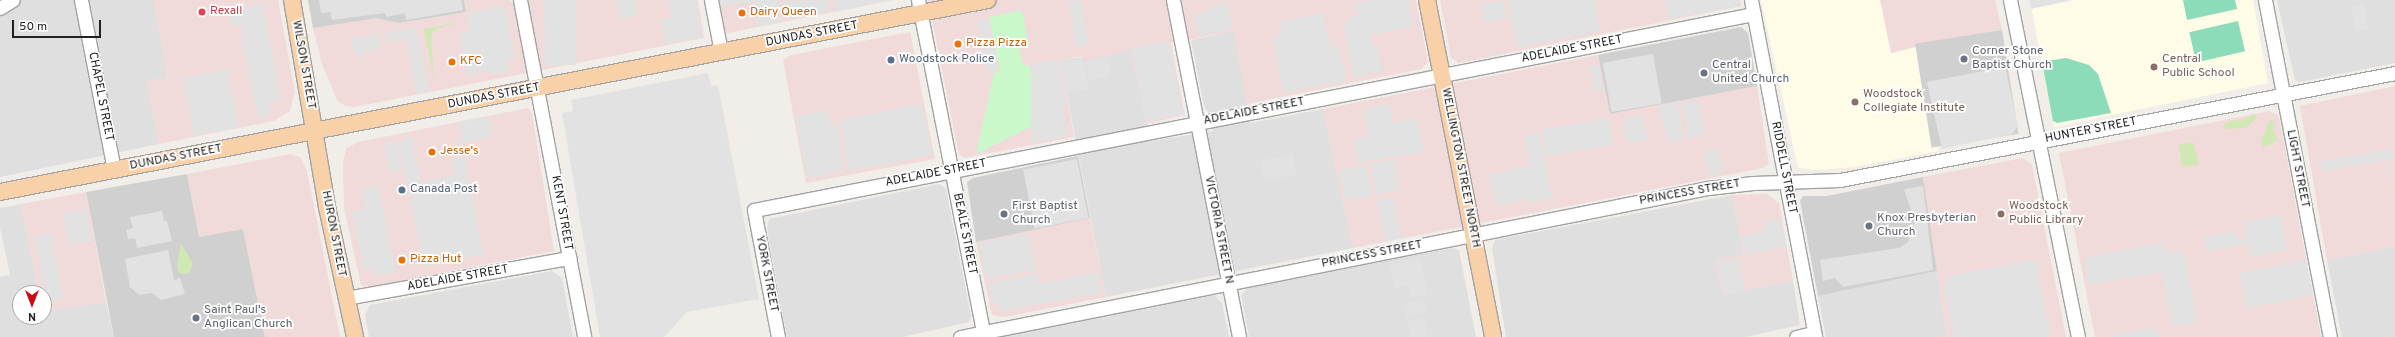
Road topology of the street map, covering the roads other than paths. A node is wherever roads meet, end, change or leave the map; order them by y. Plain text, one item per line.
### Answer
1 (13, 0) edge
2 (81, 0) edge
3 (292, 0) edge
4 (520, 0) edge
5 (711, 0) edge
6 (988, 0) edge
7 (1173, 0) edge
8 (1427, 0) edge
9 (1751, 0) edge
10 (2010, 0) edge
11 (2266, 0) edge
12 (920, 7) edge
13 (0, 8) edge
14 (1754, 14) junction
15 (721, 52) junction
16 (2395, 73) edge
17 (1443, 76) junction
18 (537, 89) junction
19 (2283, 94) junction
20 (1197, 123) junction
21 (315, 130) junction
22 (2039, 140) junction
23 (114, 170) junction
24 (952, 171) junction
25 (1786, 182) junction
26 (0, 192) edge
27 (754, 210) joint
28 (1473, 235) junction
29 (569, 258) junction
30 (1229, 283) junction
31 (346, 298) junction
32 (984, 335) edge
33 (1814, 335) edge
34 (354, 337) edge
35 (584, 337) edge
36 (778, 337) edge
37 (960, 337) edge
38 (1239, 337) edge
39 (1492, 337) edge
40 (1796, 337) edge
41 (2078, 337) edge
42 (2330, 337) edge

1 - 13 street
2 - 23 street, CHAPEL STREET
3 - 21 main road, WILSON STREET
4 - 18 street, KENT STREET
5 - 15 street
6 - 12 main road, DUNDAS STREET
7 - 20 street, VICTORIA STREET N
8 - 17 main road, WELLINGTON STREET NORTH
9 - 14 street, RIDDELL STREET
10 - 22 street
11 - 19 street, LIGHT STREET
12 - 15 main road, DUNDAS STREET
12 - 24 street, BEALE STREET
14 - 17 street, ADELAIDE STREET
14 - 25 street, RIDDELL STREET
15 - 18 main road, DUNDAS STREET
16 - 19 street, HUNTER STREET
17 - 20 street, ADELAIDE STREET
17 - 28 main road, WELLINGTON STREET NORTH
18 - 21 main road, DUNDAS STREET
18 - 29 street, KENT STREET
19 - 22 street, HUNTER STREET
19 - 42 street, LIGHT STREET
20 - 24 street, ADELAIDE STREET
20 - 30 street, VICTORIA STREET N
21 - 23 main road, DUNDAS STREET
21 - 31 main road, HURON STREET
22 - 25 street, HUNTER STREET
22 - 41 street
23 - 26 main road, DUNDAS STREET
24 - 27 street, ADELAIDE STREET
24 - 32 street, BEALE STREET
25 - 28 street, PRINCESS STREET
25 - 33 street, RIDDELL STREET
27 - 36 street, YORK STREET
28 - 30 street, PRINCESS STREET
28 - 39 main road, WELLINGTON STREET NORTH
29 - 31 street, ADELAIDE STREET
29 - 35 street, KENT STREET
30 - 32 street, PRINCESS STREET
30 - 38 street, VICTORIA STREET N
31 - 34 main road, HURON STREET
32 - 37 street, PRINCESS STREET
33 - 40 street

